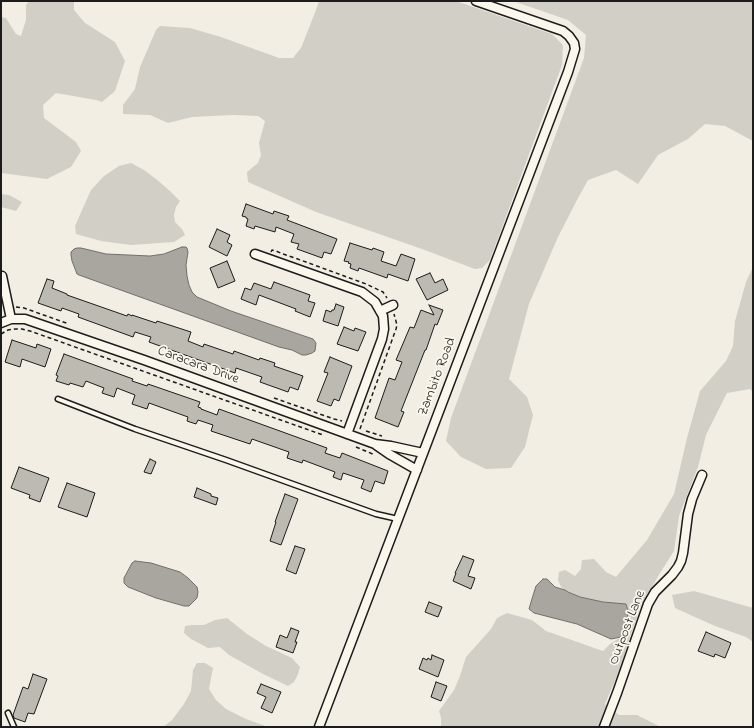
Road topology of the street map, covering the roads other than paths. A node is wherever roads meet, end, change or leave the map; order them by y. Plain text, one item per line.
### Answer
1 (476, 1) edge
2 (255, 254) dead end
3 (2, 276) edge
4 (393, 305) road end
5 (380, 311) junction
6 (11, 319) junction
7 (1, 324) edge
8 (58, 399) dead end
9 (347, 434) junction
10 (375, 444) junction
11 (423, 453) junction
12 (417, 470) junction
13 (702, 475) dead end
14 (398, 519) junction
15 (8, 713) dead end
16 (14, 727) edge
17 (319, 727) edge
18 (604, 727) edge

1 - 11 street, Zambito Road
2 - 5 street
3 - 6 street
4 - 5 street
5 - 9 street
6 - 7 street
6 - 9 street, Caracara Drive
8 - 14 lane
9 - 10 street, Caracara Drive
10 - 11 street, Caracara Drive
10 - 12 street, Caracara Drive
11 - 12 street, Zambito Road
12 - 14 street, Zambito Road
13 - 18 street, Outpost Lane
14 - 17 street, Zambito Road
15 - 16 lane

